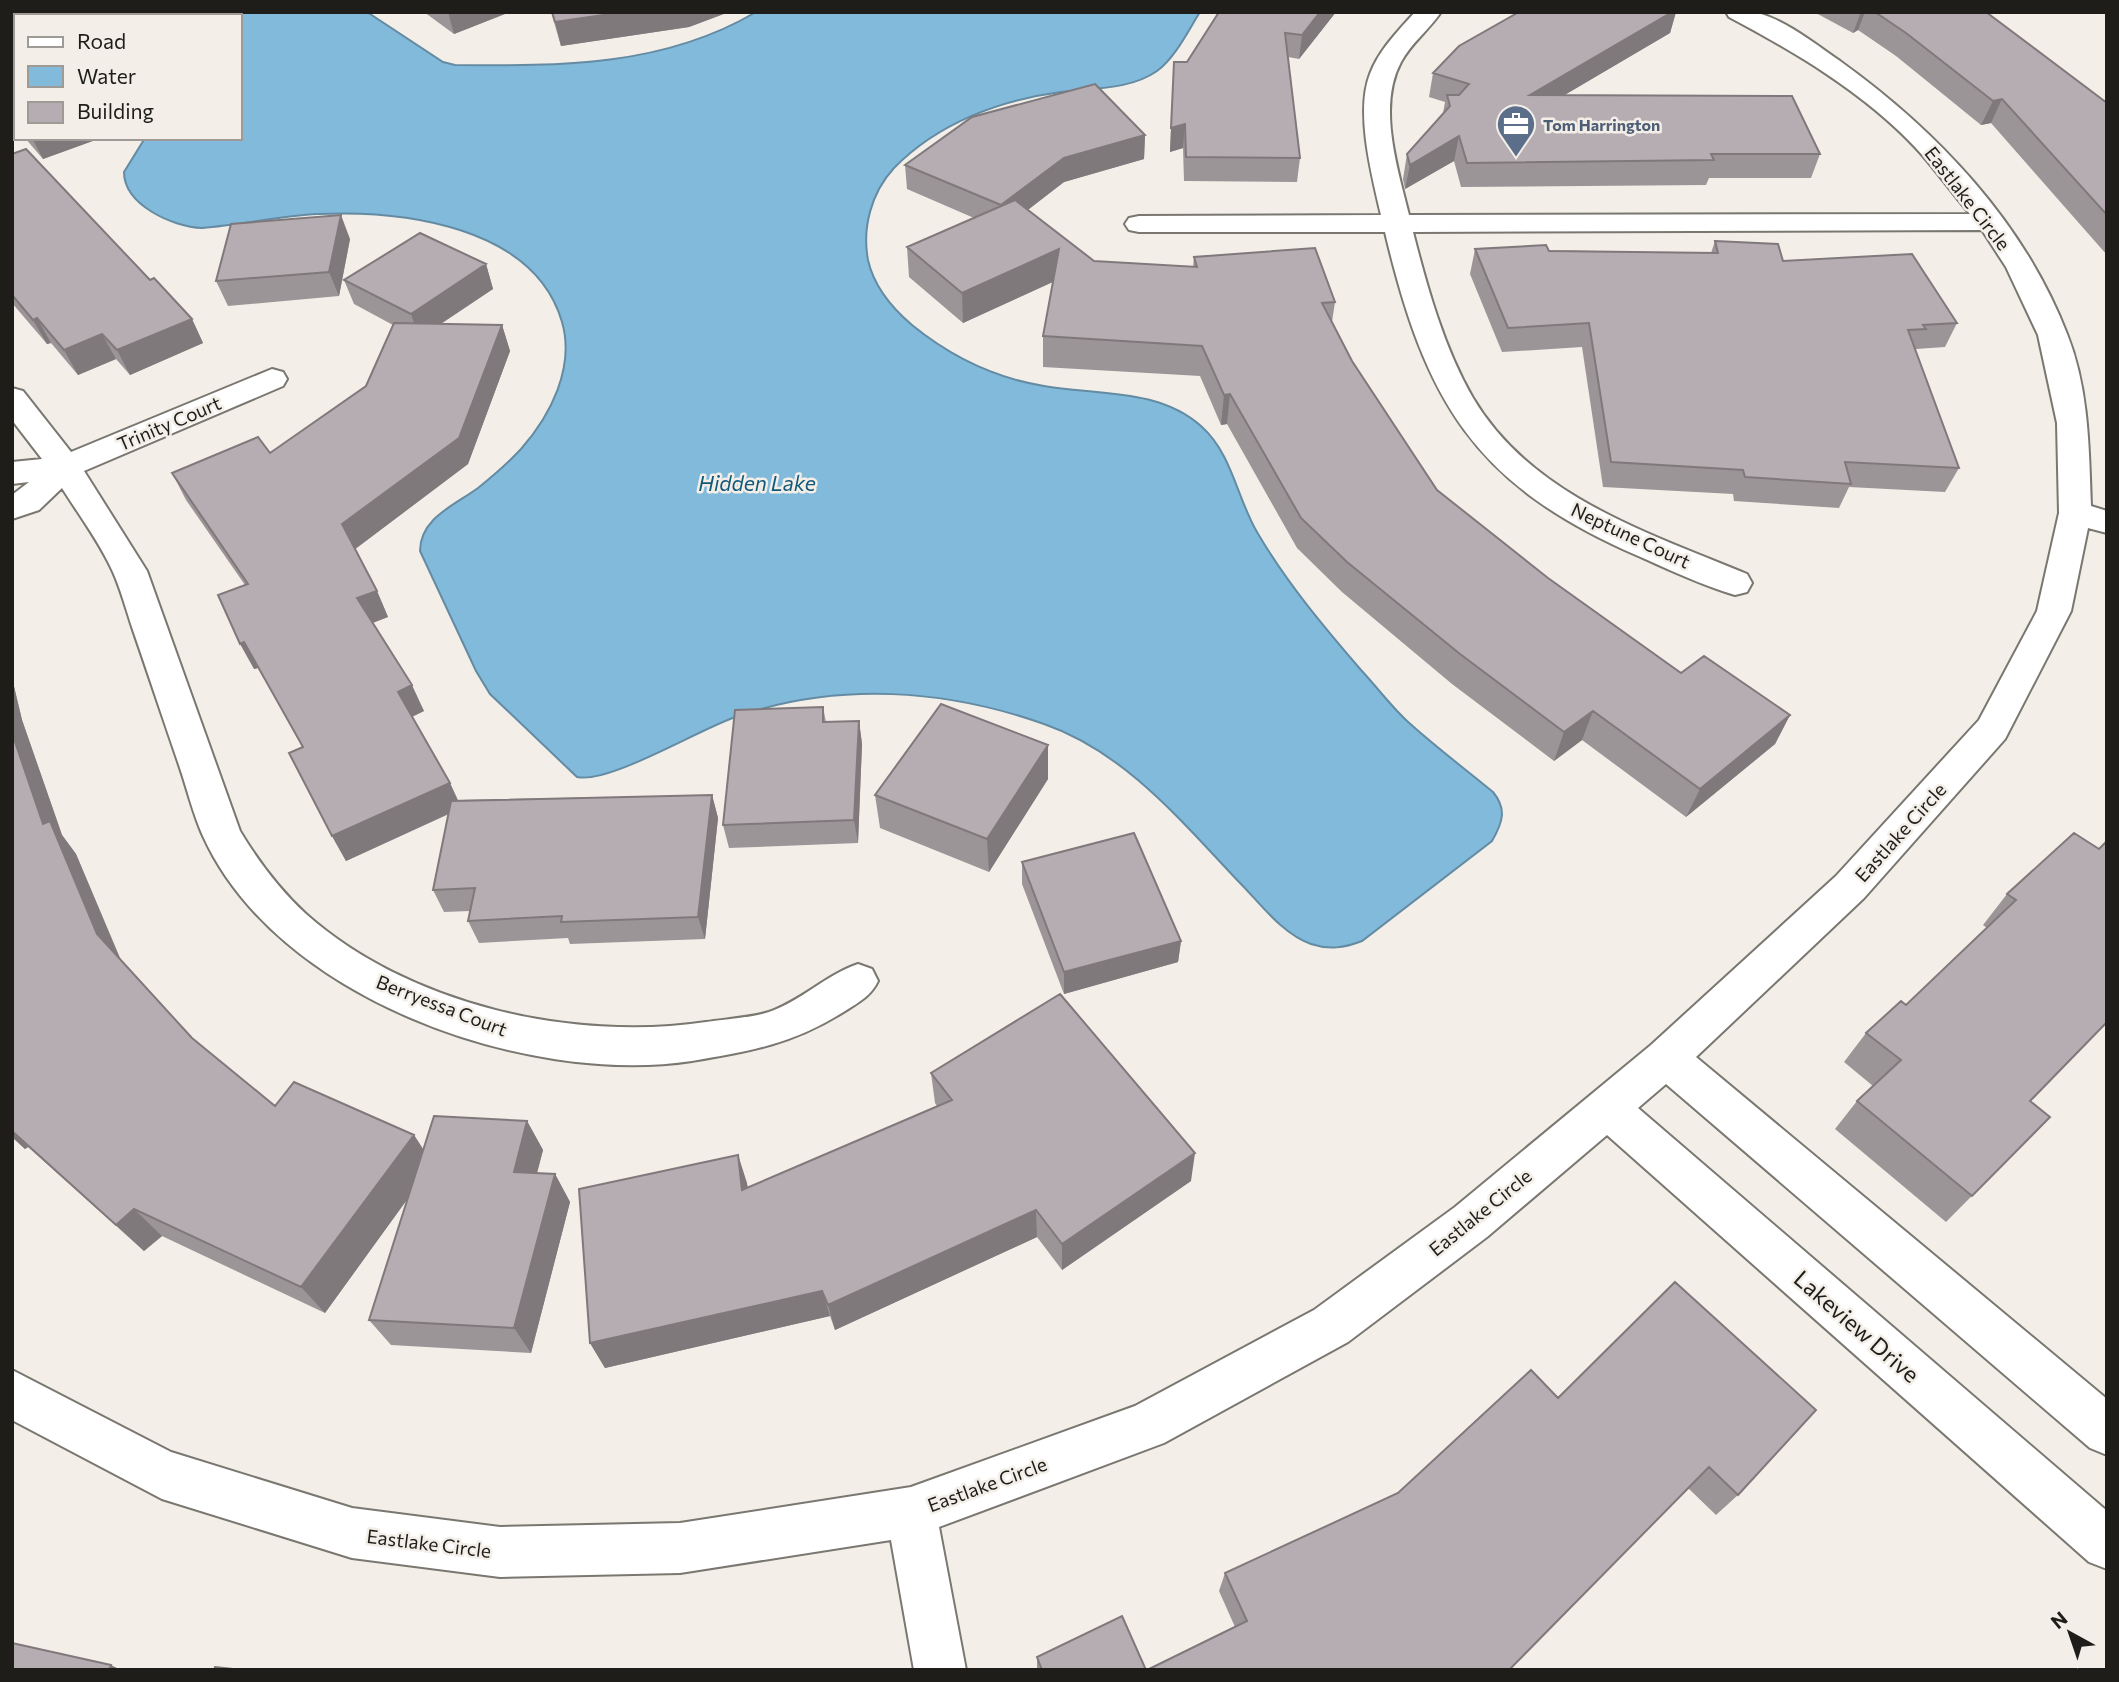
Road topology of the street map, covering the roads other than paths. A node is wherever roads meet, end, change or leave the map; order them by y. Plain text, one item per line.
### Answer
1 (1429, 12) edge
2 (1738, 12) edge
3 (1992, 222) junction
4 (1139, 224) dead end
5 (1399, 224) junction
6 (272, 379) dead end
7 (12, 398) edge
8 (65, 467) junction
9 (12, 473) edge
10 (12, 508) edge
11 (2091, 518) edge
12 (1735, 583) dead end
13 (858, 981) dead end
14 (1666, 1058) junction
15 (1607, 1108) junction
16 (12, 1394) edge
17 (2107, 1432) edge
18 (911, 1512) junction
19 (2107, 1544) edge
20 (940, 1670) edge

1 - 5 street, Neptune Court
2 - 3 street, Eastlake Circle
3 - 5 street
3 - 11 street, Eastlake Circle
4 - 5 street
5 - 12 street, Neptune Court
6 - 8 street, Trinity Court
7 - 8 street, Berryessa Court
8 - 9 street
8 - 10 street
8 - 13 street, Berryessa Court
11 - 14 street, Eastlake Circle
14 - 15 street, Eastlake Circle
14 - 17 street
15 - 18 street, Eastlake Circle
15 - 19 street, Lakeview Drive
16 - 18 street, Eastlake Circle
18 - 20 street

